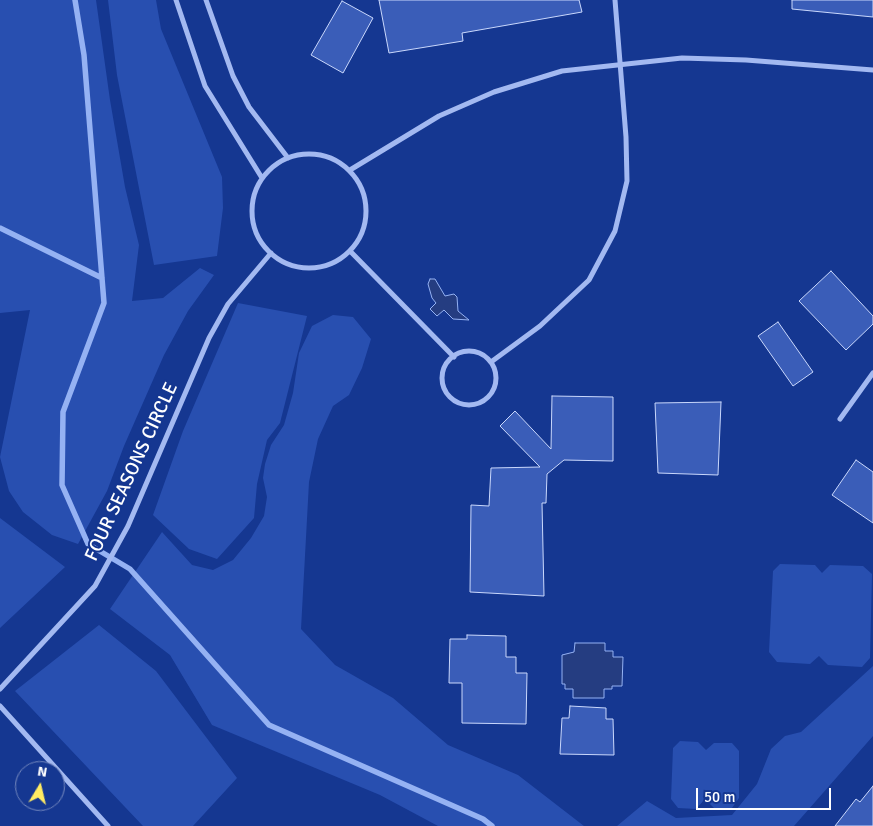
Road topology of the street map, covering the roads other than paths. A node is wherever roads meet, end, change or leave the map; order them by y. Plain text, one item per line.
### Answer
1 (176, 0) edge
2 (206, 0) edge
3 (614, 0) edge
4 (620, 64) junction
5 (873, 70) edge
6 (288, 158) junction
7 (350, 170) junction
8 (262, 178) junction
9 (350, 251) junction
10 (271, 253) junction
11 (454, 357) junction
12 (491, 362) junction
13 (873, 373) edge
14 (840, 419) dead end
15 (0, 689) edge
16 (0, 706) edge
17 (108, 826) edge

1 - 8 street
2 - 6 street
3 - 4 street
4 - 5 street
4 - 7 street
4 - 12 street
6 - 7 street
6 - 8 street
7 - 9 street
8 - 10 street
9 - 10 street
9 - 11 street
10 - 15 street, FOUR SEASONS CIRCLE
11 - 12 street
11 - 12 street
13 - 14 street
16 - 17 street

